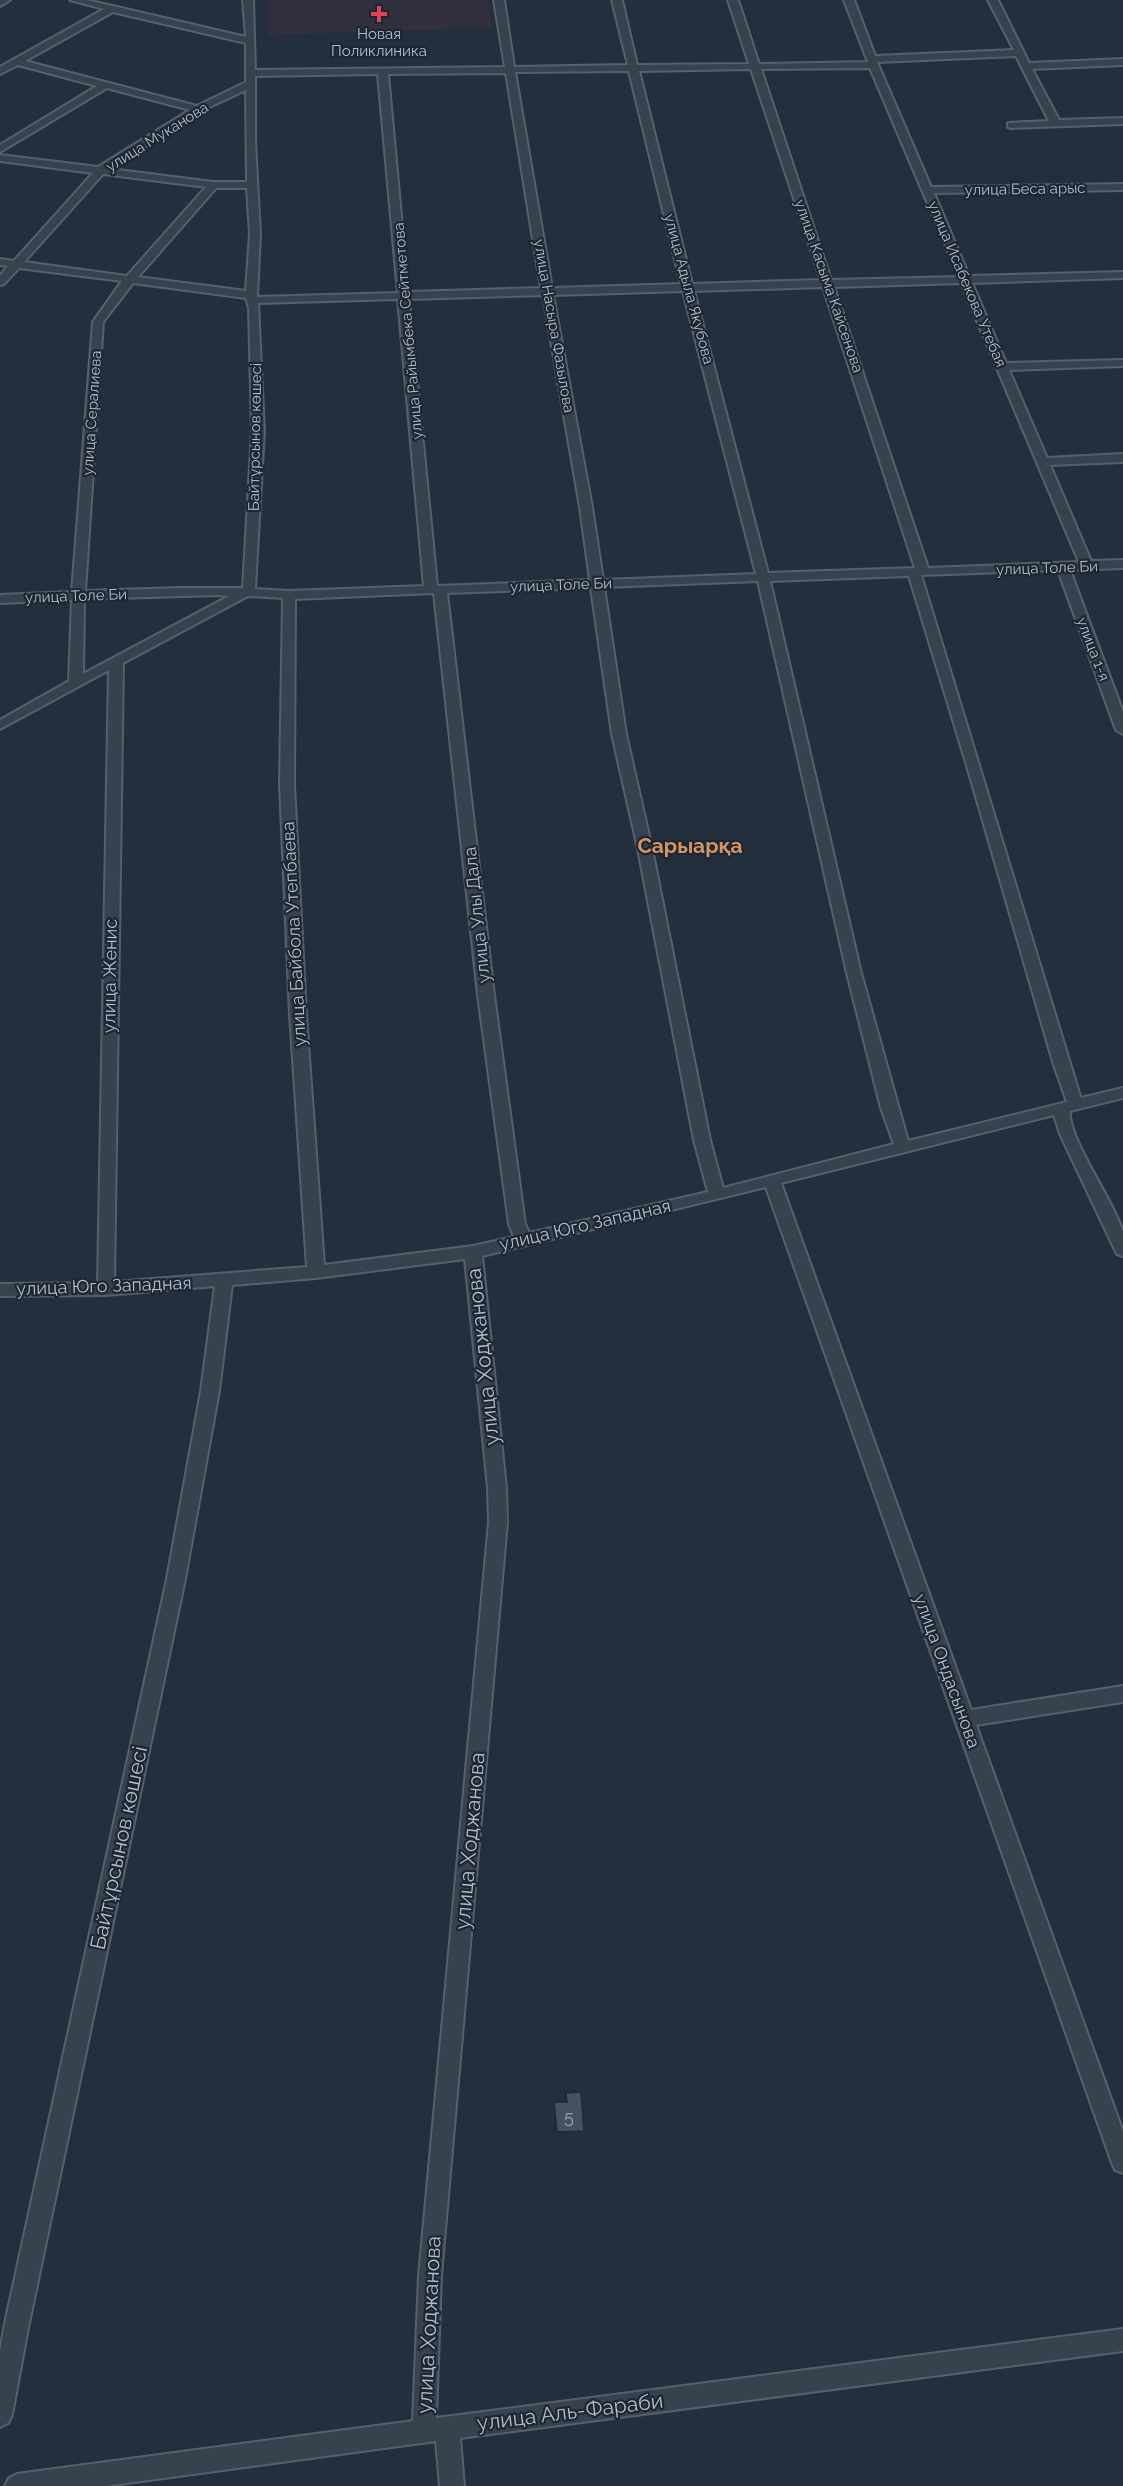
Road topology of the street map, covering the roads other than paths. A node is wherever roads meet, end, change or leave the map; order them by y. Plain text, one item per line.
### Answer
1 (5, 0) edge
2 (75, 0) edge
3 (248, 0) edge
4 (499, 0) edge
5 (617, 0) edge
6 (734, 0) edge
7 (849, 0) edge
8 (993, 0) edge
9 (0, 3) edge
10 (111, 9) junction
11 (251, 41) junction
12 (1018, 53) junction
13 (16, 62) junction
14 (873, 62) junction
15 (1123, 62) edge
16 (755, 66) junction
17 (1026, 66) junction
18 (634, 68) junction
19 (510, 69) junction
20 (0, 71) edge
21 (383, 72) junction
22 (250, 79) junction
23 (105, 85) junction
24 (198, 109) junction
25 (1123, 122) edge
26 (1055, 123) junction
27 (1011, 125) dead end
28 (0, 149) edge
29 (0, 158) edge
30 (101, 170) junction
31 (213, 185) junction
32 (254, 186) junction
33 (1123, 187) edge
34 (928, 190) junction
35 (0, 262) edge
36 (14, 264) junction
37 (1123, 275) edge
38 (132, 279) junction
39 (965, 280) junction
40 (0, 282) edge
41 (829, 285) junction
42 (689, 287) junction
43 (548, 292) junction
44 (251, 297) junction
45 (404, 297) junction
46 (1123, 363) edge
47 (1001, 367) junction
48 (1123, 458) edge
49 (1041, 462) junction
50 (1123, 564) edge
51 (1087, 566) junction
52 (1063, 567) junction
53 (919, 572) junction
54 (763, 577) junction
55 (598, 584) junction
56 (436, 590) junction
57 (249, 591) junction
58 (289, 595) junction
59 (78, 596) junction
60 (0, 599) edge
61 (116, 663) junction
62 (76, 684) junction
63 (0, 725) edge
64 (1123, 730) edge
65 (1123, 1093) edge
66 (1070, 1107) junction
67 (904, 1148) junction
68 (772, 1180) junction
69 (718, 1195) junction
70 (523, 1239) junction
71 (1123, 1250) edge
72 (473, 1252) junction
73 (316, 1272) junction
74 (224, 1280) junction
75 (106, 1288) junction
76 (0, 1290) edge
77 (1123, 1694) edge
78 (964, 1719) junction
79 (1123, 2163) edge
80 (1123, 2340) edge
81 (0, 2415) edge
82 (447, 2428) junction
83 (424, 2431) junction
84 (17, 2486) edge
85 (452, 2486) edge

1 - 9 street
2 - 10 street
3 - 11 street, Байтұрсынов көшесі
4 - 19 street, улица Насыра Фазылова
5 - 18 street, улица Адыла Якубова
6 - 16 street, улица Касыма Кайсенова
7 - 14 street, улица Исабекова Утебая
8 - 12 street
10 - 11 street
10 - 13 street
11 - 22 street, Байтұрсынов көшесі
12 - 14 street
12 - 17 street
13 - 20 street
13 - 23 street
14 - 16 street
14 - 34 street, улица Исабекова Утебая
15 - 17 street
16 - 18 street
16 - 41 street, улица Касыма Кайсенова
17 - 26 street
18 - 19 street
18 - 42 street, улица Адыла Якубова
19 - 21 street
19 - 43 street, улица Насыра Фазылова
21 - 22 street
21 - 45 street, улица Райымбека Сейтметова
22 - 24 street, улица Муканова
22 - 32 street, Байтұрсынов көшесі
23 - 24 street
23 - 28 street
24 - 30 street, улица Муканова
25 - 26 street
26 - 27 street
29 - 30 street
30 - 31 street
30 - 36 street, улица Муканова
31 - 32 street
31 - 38 street, улица Сералиева
32 - 44 street, Байтұрсынов көшесі
33 - 34 street, улица Беса арыс
34 - 39 street, улица Исабекова Утебая
35 - 36 street
36 - 38 street
36 - 40 street, улица Муканова
37 - 39 street
38 - 44 street
38 - 59 street, улица Сералиева
39 - 41 street
39 - 47 street, улица Исабекова Утебая
41 - 42 street
41 - 53 street, улица Касыма Кайсенова
42 - 43 street
42 - 54 street, улица Адыла Якубова
43 - 45 street
43 - 55 street, улица Насыра Фазылова
44 - 45 street
44 - 57 street, Байтұрсынов көшесі
45 - 56 street, улица Райымбека Сейтметова
46 - 47 street
47 - 49 street, улица Исабекова Утебая
48 - 49 street
49 - 51 street, улица Исабекова Утебая
50 - 51 street, улица Толе Би
51 - 52 street, улица Толе Би
52 - 53 street, улица Толе Би
52 - 64 street, улица 1-я
53 - 54 street, улица Толе Би
53 - 66 street, улица Касыма Кайсенова
54 - 55 street, улица Толе Би
54 - 67 street, улица Адыла Якубова
55 - 56 street, улица Толе Би
55 - 69 street, улица Насыра Фазылова
56 - 58 street, улица Толе Би
56 - 70 street, улица Улы Дала
57 - 58 street, улица Толе Би
57 - 59 street, улица Толе Би
57 - 61 street
58 - 73 street, улица Байбола Утепбаева
59 - 60 street, улица Толе Би
59 - 62 street, улица Сералиева
61 - 62 street
61 - 75 street, улица Женис
62 - 63 street
65 - 66 street, улица Юго Западная
66 - 67 street, улица Юго Западная
66 - 71 street, улица Касыма Кайсенова
67 - 68 street, улица Юго Западная
68 - 69 street, улица Юго Западная
68 - 78 street, улица Ондасынова
69 - 70 street, улица Юго Западная
70 - 72 street, улица Юго Западная
72 - 73 street, улица Юго Западная
72 - 83 street, улица Ходжанова
73 - 74 street, улица Юго Западная
74 - 75 street, улица Юго Западная
74 - 81 street, Байтұрсынов көшесі
75 - 76 street, улица Юго Западная
77 - 78 street
78 - 79 street, улица Ондасынова
80 - 82 street, улица Аль-Фараби
82 - 83 street, улица Аль-Фараби
82 - 85 street
83 - 84 street, улица Аль-Фараби

